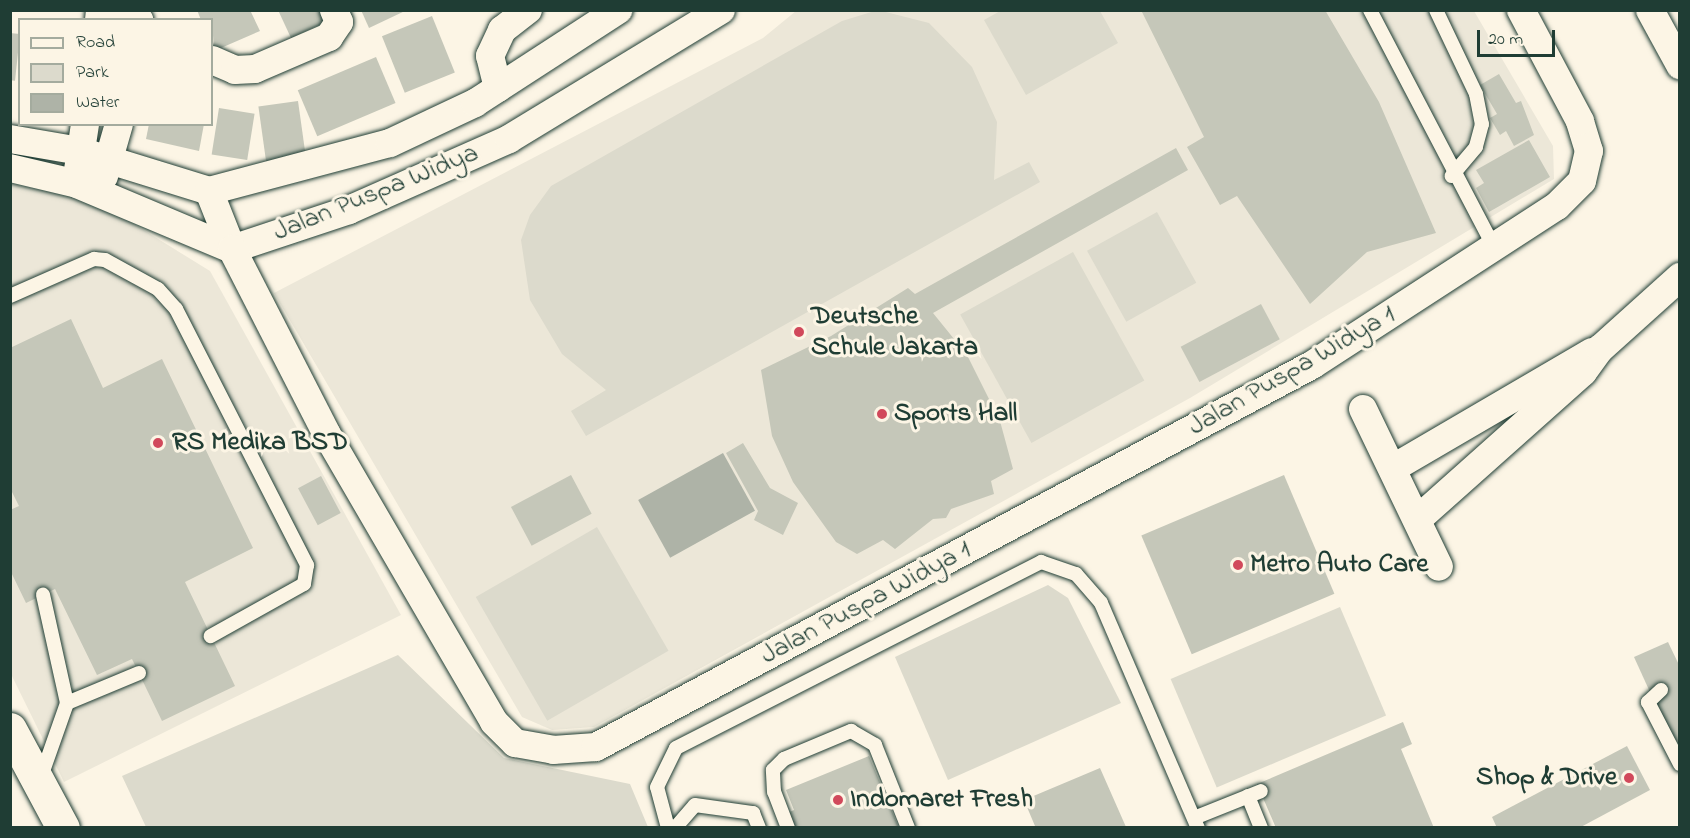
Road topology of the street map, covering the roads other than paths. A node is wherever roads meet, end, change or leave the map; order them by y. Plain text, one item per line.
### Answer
1 (334, 10) edge
2 (528, 10) edge
3 (618, 10) edge
4 (721, 10) edge
5 (1370, 10) edge
6 (1436, 10) edge
7 (1521, 10) edge
8 (1650, 10) edge
9 (213, 60) edge
10 (1680, 65) edge
11 (498, 88) junction
12 (118, 126) edge
13 (83, 138) edge
14 (10, 139) edge
15 (109, 160) junction
16 (10, 168) edge
17 (1452, 176) junction
18 (88, 188) junction
19 (209, 191) junction
20 (1494, 247) junction
21 (232, 249) junction
22 (1680, 277) edge
23 (10, 296) edge
24 (1600, 349) junction
25 (1363, 409) dead end
26 (1395, 467) junction
27 (1418, 519) junction
28 (1439, 567) dead end
29 (43, 595) dead end
30 (211, 636) dead end
31 (139, 673) dead end
32 (1661, 690) dead end
33 (67, 703) junction
34 (10, 729) edge
35 (1680, 764) edge
36 (39, 782) junction
37 (1196, 823) edge
38 (63, 828) edge
39 (668, 828) edge
40 (675, 828) edge
41 (759, 828) edge
42 (788, 828) edge
43 (908, 828) edge
44 (1261, 828) edge

1 - 9 street
2 - 11 street
3 - 11 street, Jalan Puspa Widya
4 - 21 street, Jalan Puspa Widya
5 - 17 lane
6 - 17 lane
7 - 20 street, Jalan Puspa Widya 1
8 - 10 street
11 - 19 street, Jalan Puspa Widya
12 - 15 street
13 - 14 street
13 - 15 street
13 - 18 street
15 - 18 street
15 - 19 street
16 - 18 street
17 - 20 lane
18 - 21 street
19 - 21 street, Jalan Puspa Widya 1
20 - 21 street, Jalan Puspa Widya 1
22 - 24 street
23 - 30 lane
24 - 26 street
24 - 27 street
25 - 26 street
26 - 27 street
27 - 28 street
29 - 33 lane
31 - 33 lane
32 - 35 lane
33 - 36 lane
34 - 36 main road
36 - 38 main road
37 - 39 lane
37 - 44 lane
40 - 41 lane
42 - 43 lane

